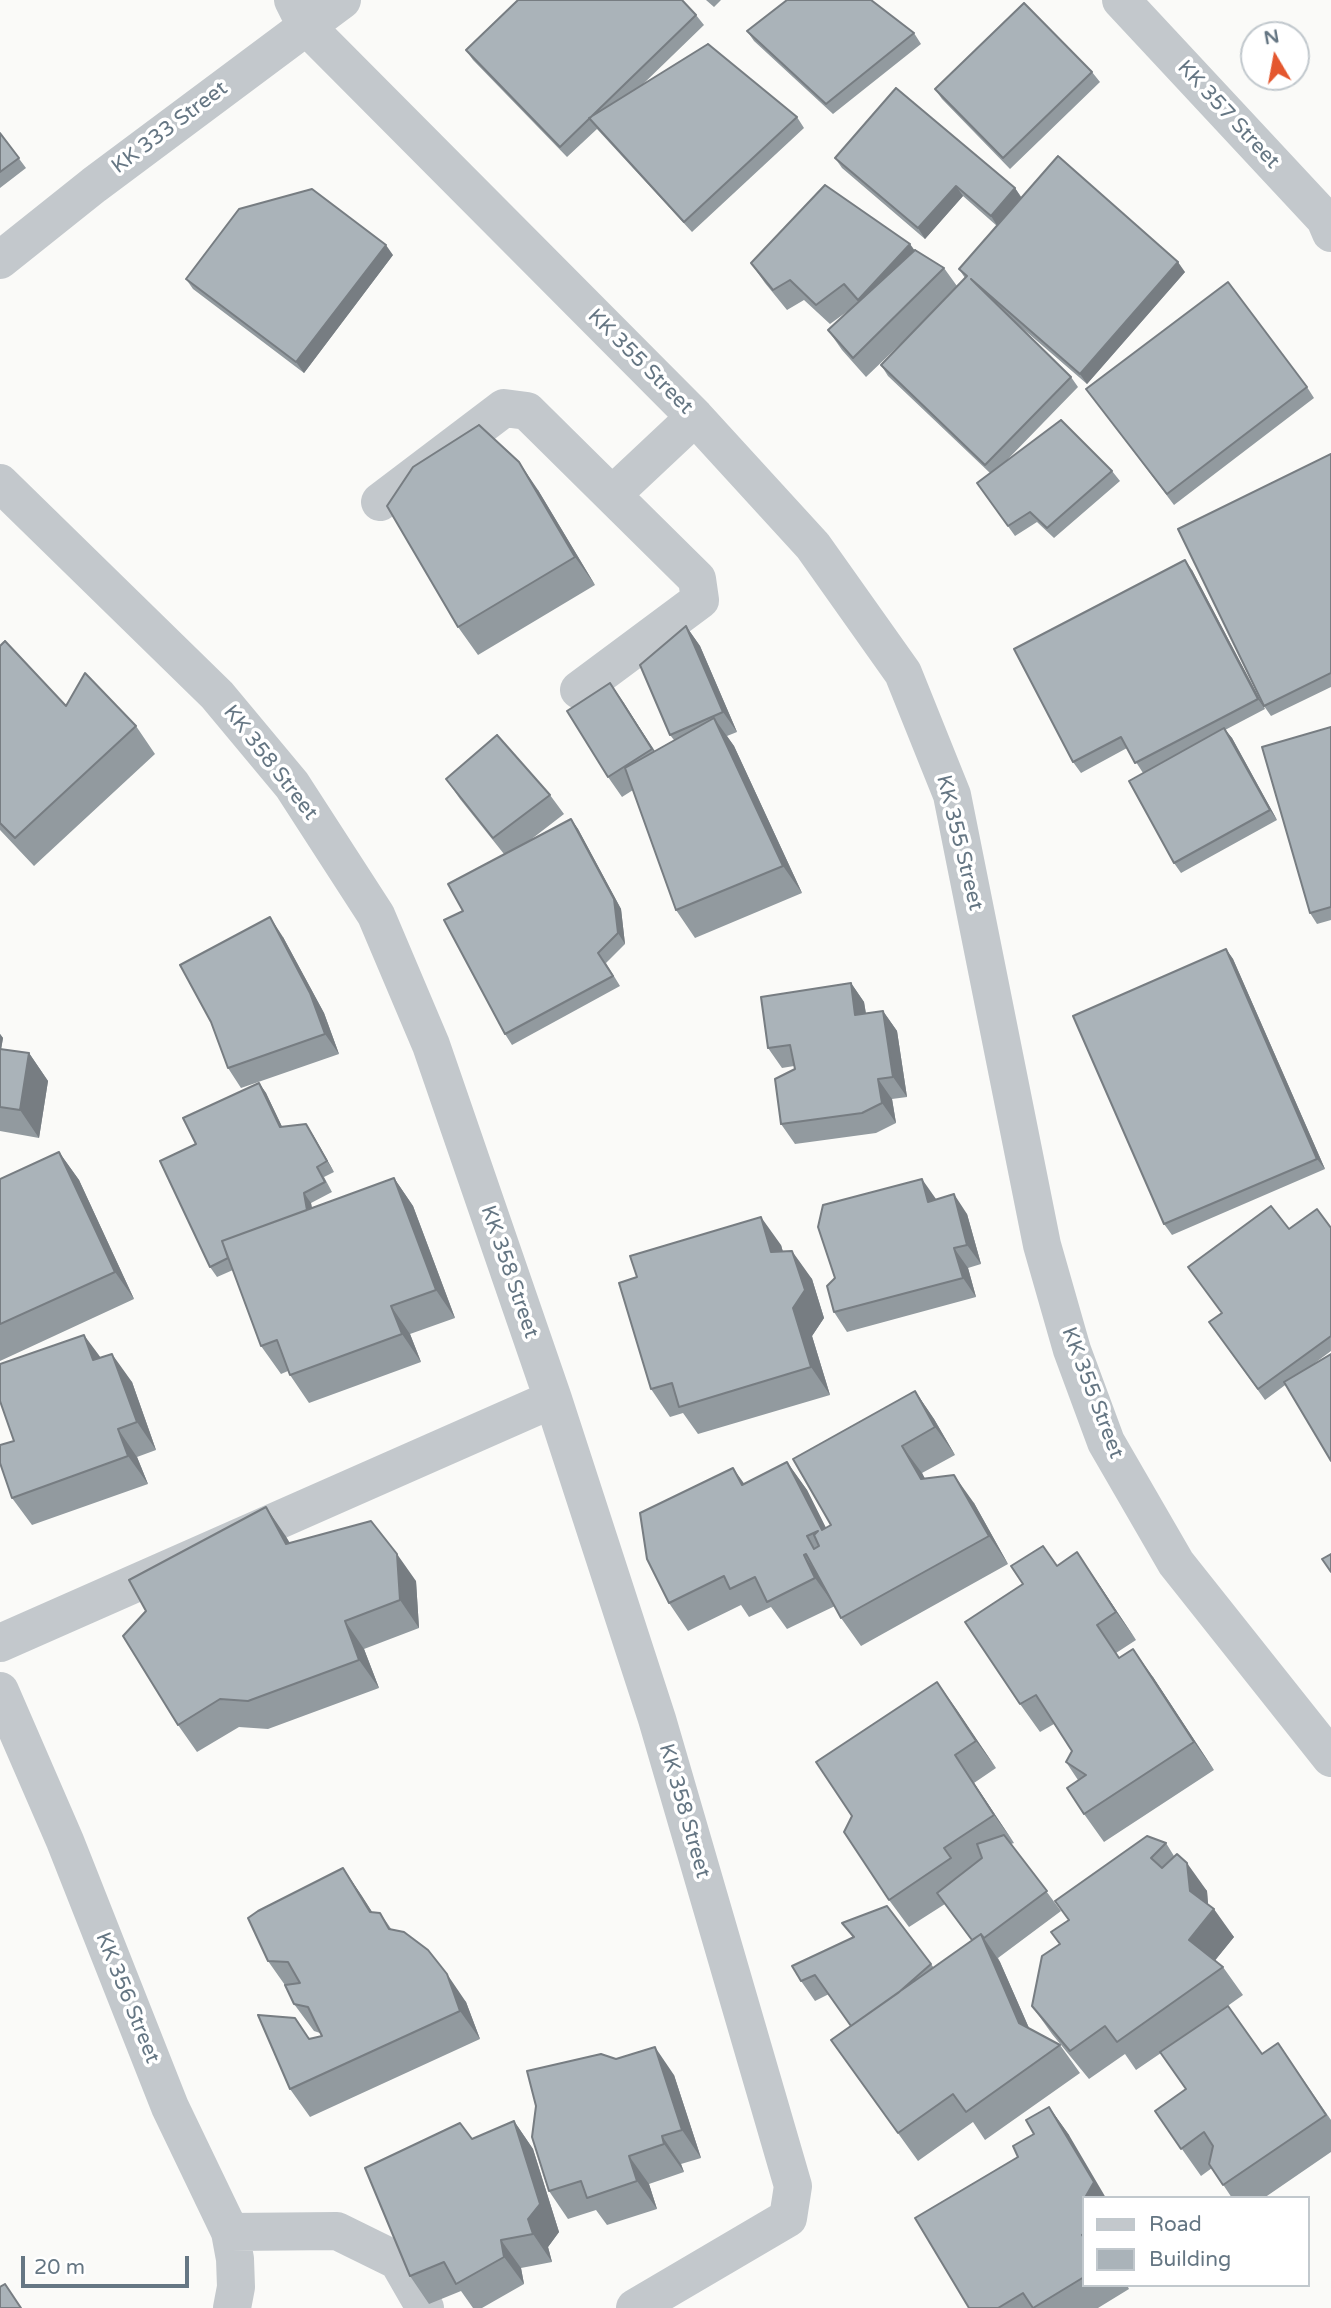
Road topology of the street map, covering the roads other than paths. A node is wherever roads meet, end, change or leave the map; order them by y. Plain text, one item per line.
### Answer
1 (342, 0) edge
2 (1121, 0) edge
3 (300, 13) edge
4 (1329, 225) edge
5 (0, 260) edge
6 (695, 417) junction
7 (0, 483) edge
8 (613, 494) junction
9 (380, 502) dead end
10 (579, 690) dead end
11 (553, 1399) junction
12 (0, 1643) edge
13 (0, 1691) edge
14 (1331, 1758) edge
15 (230, 2232) junction
16 (232, 2308) edge
17 (425, 2308) edge
18 (635, 2308) edge

1 - 3 street, KK 333 Street
2 - 4 street, KK 357 Street
3 - 5 street, KK 333 Street
3 - 6 street, KK 355 Street
6 - 8 street
6 - 14 street, KK 355 Street
7 - 11 street, KK 358 Street
8 - 9 street
8 - 10 street
11 - 12 street
11 - 18 street, KK 358 Street
13 - 15 street, KK 356 Street
15 - 16 street, KK 356 Street
15 - 17 street

